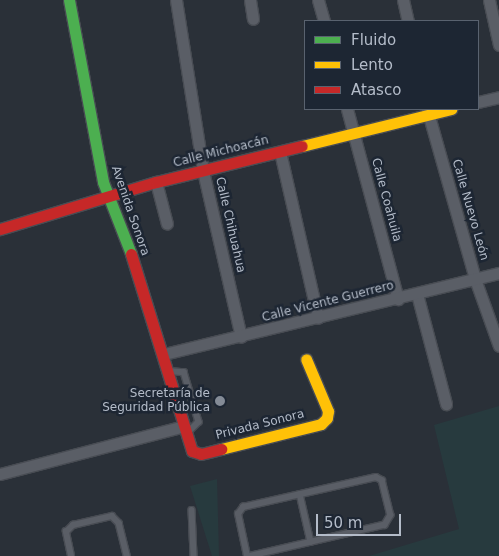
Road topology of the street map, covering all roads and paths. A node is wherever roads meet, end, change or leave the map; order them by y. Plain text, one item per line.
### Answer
1 (68, 0) edge
2 (176, 0) edge
3 (250, 0) edge
4 (318, 0) edge
5 (404, 0) edge
6 (489, 0) edge
7 (253, 19) dead end
8 (324, 20) edge
9 (408, 20) edge
10 (499, 45) edge
11 (499, 97) edge
12 (479, 102) edge
13 (347, 110) edge
14 (443, 110) edge
15 (428, 112) edge
16 (354, 134) junction
17 (280, 152) junction
18 (203, 171) junction
19 (156, 182) junction
20 (109, 196) junction
21 (167, 224) dead end
22 (0, 229) edge
23 (499, 272) edge
24 (475, 280) junction
25 (417, 294) junction
26 (398, 299) junction
27 (318, 318) junction
28 (241, 337) junction
29 (499, 346) edge
30 (164, 354) junction
31 (306, 359) dead end
32 (446, 404) dead end
33 (185, 430) junction
34 (0, 474) edge
35 (300, 494) junction
36 (192, 510) dead end
37 (311, 542) junction
38 (71, 556) edge
39 (128, 556) edge
40 (194, 556) edge
41 (248, 556) edge
42 (252, 556) edge

1 - 20 street, Avenida Sonora
2 - 18 street, Calle Chihuahua
3 - 7 street
4 - 8 street
5 - 9 street
6 - 10 street
11 - 12 street
13 - 16 street, Calle Coahuila
14 - 15 street, Calle Michoacán
15 - 16 street, Calle Michoacán
15 - 24 street, Calle Nuevo León
16 - 17 street, Calle Michoacán
16 - 26 street, Calle Coahuila
17 - 18 street, Calle Michoacán
17 - 27 street
18 - 19 street, Calle Michoacán
18 - 28 street, Calle Chihuahua
19 - 20 street, Calle Michoacán
19 - 21 street
20 - 22 street, Calle Michoacán
20 - 30 street, Avenida Sonora
23 - 24 street, Calle Vicente Guerrero
24 - 25 street, Calle Vicente Guerrero
24 - 29 street, Calle Nuevo León
25 - 26 street, Calle Vicente Guerrero
25 - 32 street
26 - 27 street, Calle Vicente Guerrero
27 - 28 street, Calle Vicente Guerrero
28 - 30 street, Calle Vicente Guerrero
30 - 33 street, Avenida Sonora
31 - 33 street, Privada Sonora
33 - 34 street
35 - 37 lane
35 - 37 lane
35 - 41 lane
36 - 40 lane
37 - 42 lane
38 - 39 lane

